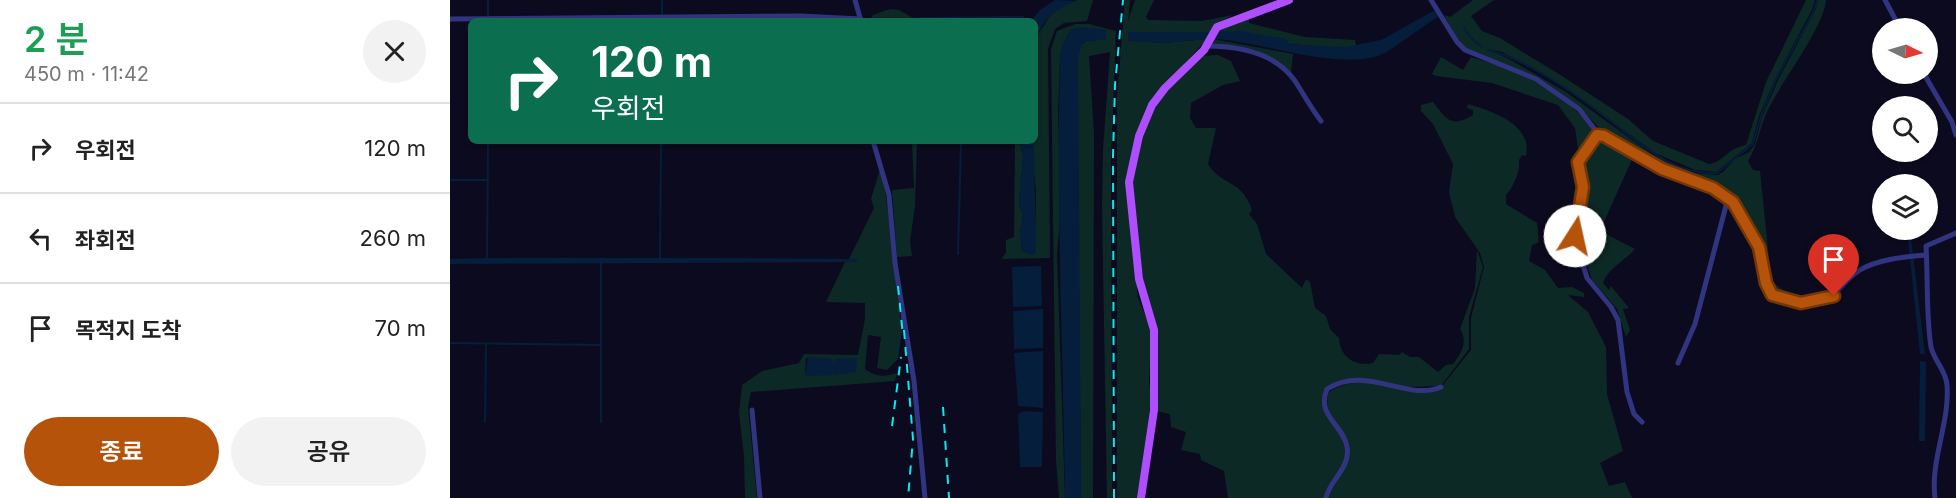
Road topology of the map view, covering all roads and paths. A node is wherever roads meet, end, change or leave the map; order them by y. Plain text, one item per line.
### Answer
1 (855, 0) edge
2 (1289, 0) edge
3 (1431, 0) edge
4 (1886, 0) edge
5 (573, 18) edge
6 (840, 18) edge
7 (860, 18) edge
8 (1895, 18) edge
9 (450, 19) edge
10 (468, 19) edge
11 (1208, 43) junction
12 (1930, 84) edge
13 (1321, 121) dead end
14 (1597, 135) junction
15 (1956, 135) edge
16 (874, 144) edge
17 (1728, 198) junction
18 (1956, 228) edge
19 (1956, 233) edge
20 (1926, 255) junction
21 (1678, 363) dead end
22 (1441, 387) dead end
23 (752, 410) dead end
24 (1642, 422) dead end
25 (760, 498) edge
26 (925, 498) edge
27 (1141, 498) edge
28 (1326, 498) edge
29 (1935, 498) edge

1 - 7 street
2 - 11 main road
3 - 14 street
4 - 8 street
5 - 6 street
9 - 10 street
11 - 13 street
11 - 27 main road
12 - 15 street
14 - 17 street
14 - 24 street
16 - 26 street
17 - 20 street
17 - 21 street
18 - 19 street
19 - 20 street
20 - 29 street
22 - 28 street
23 - 25 street

